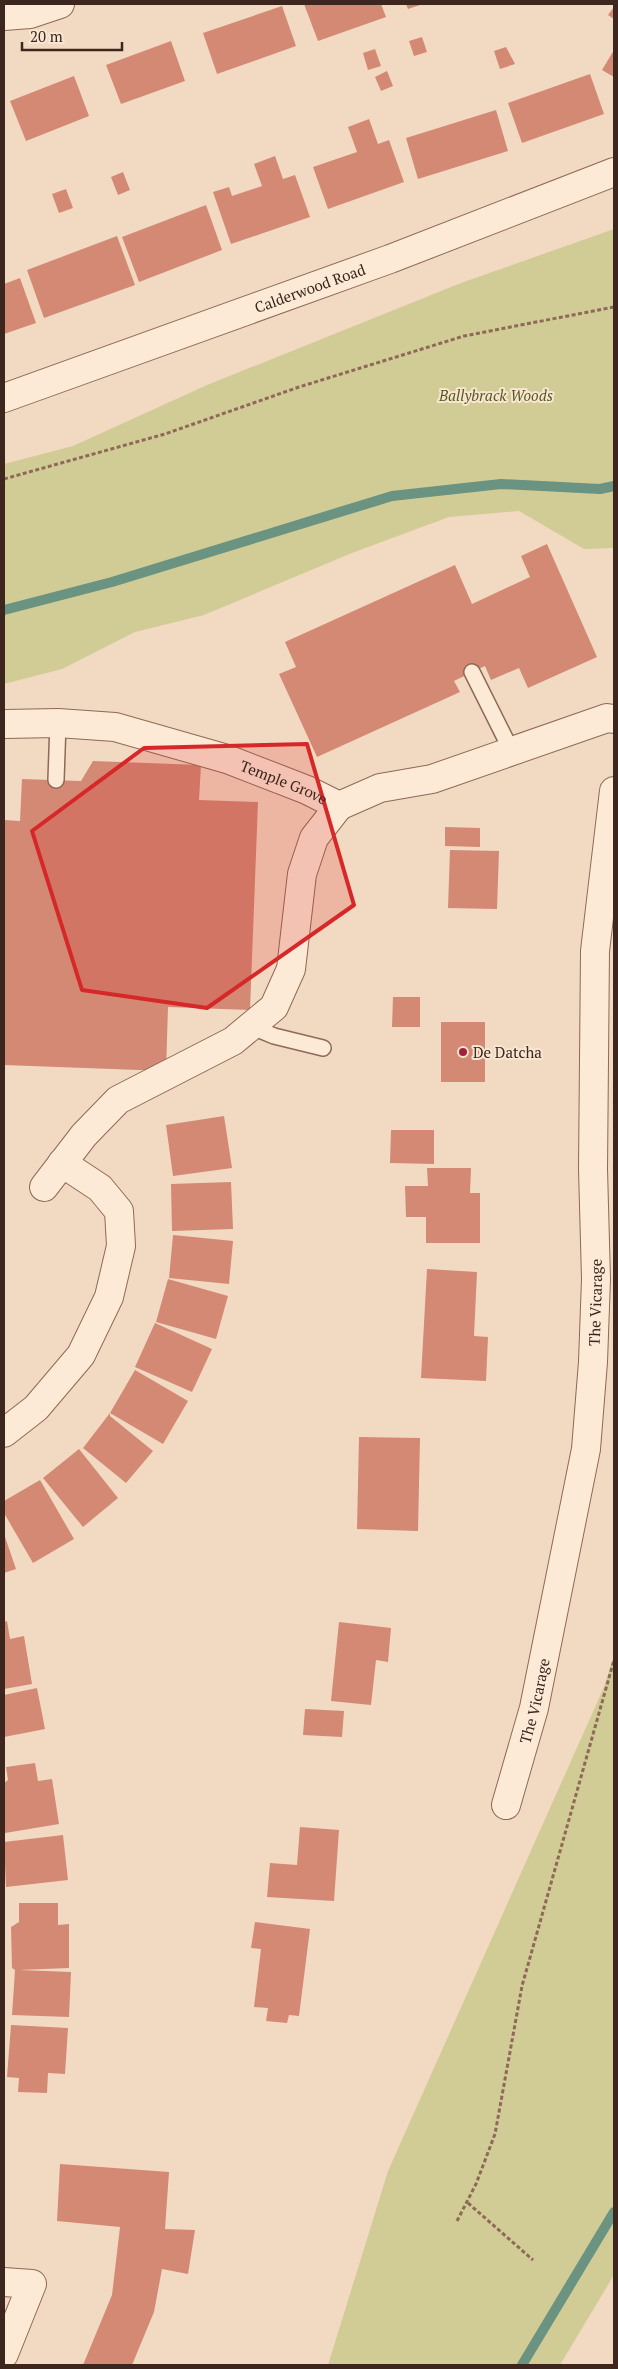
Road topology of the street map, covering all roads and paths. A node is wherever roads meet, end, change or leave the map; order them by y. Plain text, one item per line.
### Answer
1 (60, 4) edge
2 (4, 16) edge
3 (614, 172) edge
4 (614, 307) edge
5 (4, 398) edge
6 (4, 479) edge
7 (472, 672) dead end
8 (614, 719) edge
9 (58, 723) junction
10 (4, 724) edge
11 (511, 750) junction
12 (56, 780) dead end
13 (614, 791) edge
14 (339, 806) junction
15 (250, 1026) junction
16 (323, 1048) dead end
17 (62, 1163) junction
18 (44, 1187) dead end
19 (4, 1432) edge
20 (614, 1660) edge
21 (506, 1805) dead end
22 (468, 2203) junction
23 (457, 2221) dead end
24 (533, 2260) dead end
25 (4, 2282) edge
26 (4, 2354) edge

1 - 2 street
3 - 5 street, Calderwood Road
4 - 6 path
7 - 11 lane
8 - 11 street, Temple Grove
9 - 10 street, Temple Grove
9 - 12 lane
9 - 14 street, Temple Grove
11 - 14 street, Temple Grove
13 - 21 street, The Vicarage
14 - 15 street
15 - 16 lane
15 - 17 street
17 - 18 street
17 - 19 street
20 - 22 path
22 - 23 path
22 - 24 path
25 - 26 street

